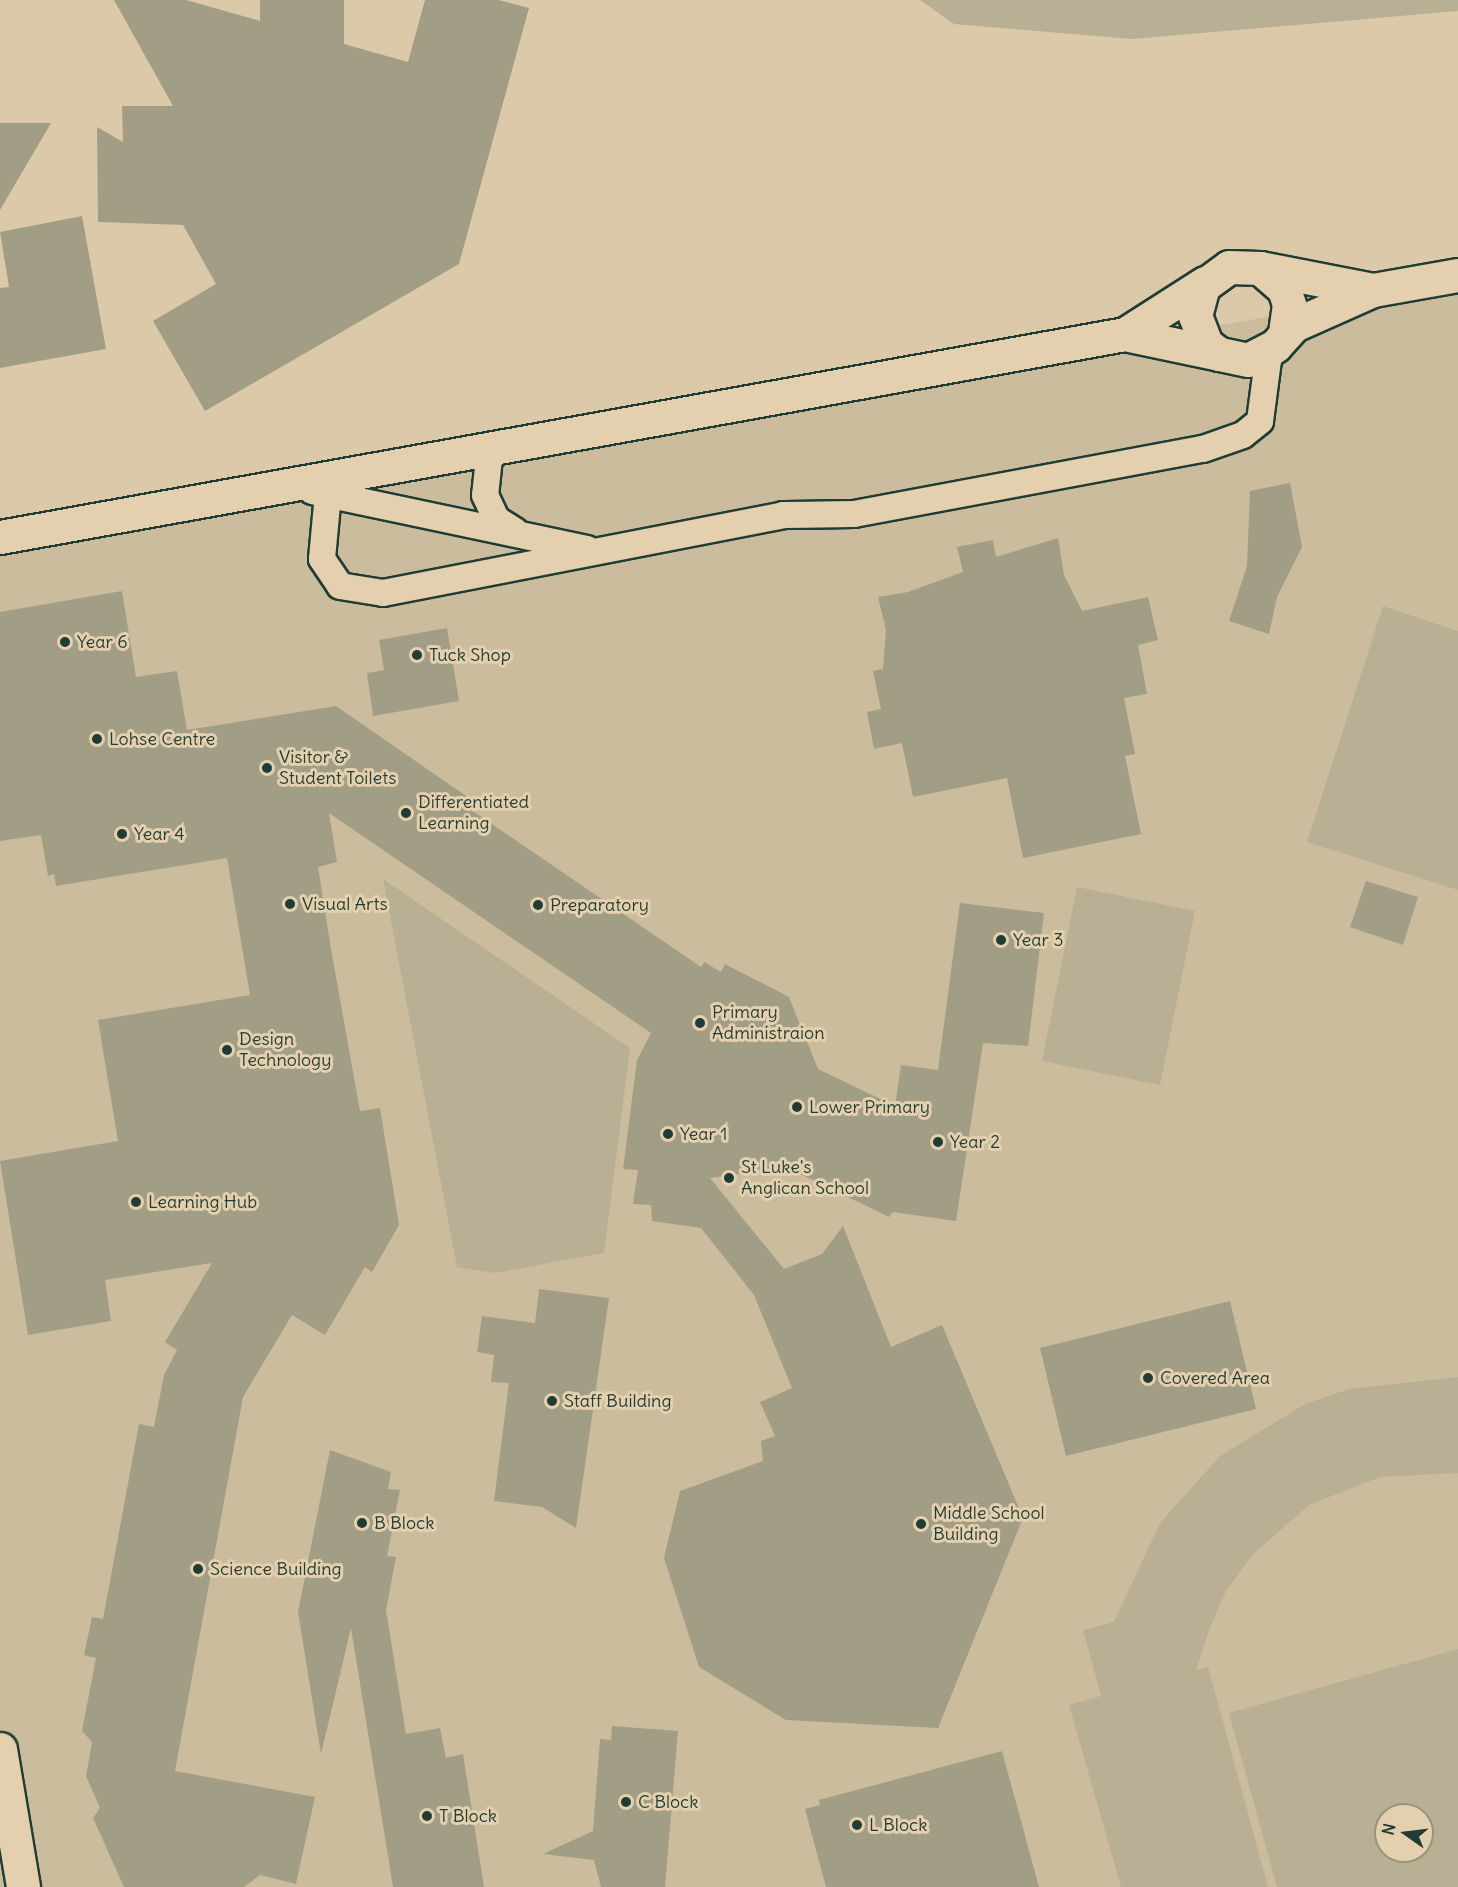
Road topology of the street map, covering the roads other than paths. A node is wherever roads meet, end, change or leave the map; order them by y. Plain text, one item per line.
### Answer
1 (1260, 268) junction
2 (1458, 275) edge
3 (1205, 283) junction
4 (1373, 290) junction
5 (1125, 334) junction
6 (1280, 340) junction
7 (1219, 354) junction
8 (506, 445) junction
9 (340, 483) junction
10 (527, 536) junction
11 (0, 537) edge
12 (591, 550) junction
13 (0, 1749) edge
14 (23, 1887) edge

1 - 3 street
1 - 4 street
1 - 6 street
2 - 4 street
3 - 5 street
3 - 7 street
4 - 6 street
5 - 7 street
5 - 8 street
6 - 7 street
6 - 12 lane
8 - 9 street
8 - 10 lane
9 - 10 lane
9 - 11 street
9 - 12 lane
10 - 12 lane
13 - 14 street

